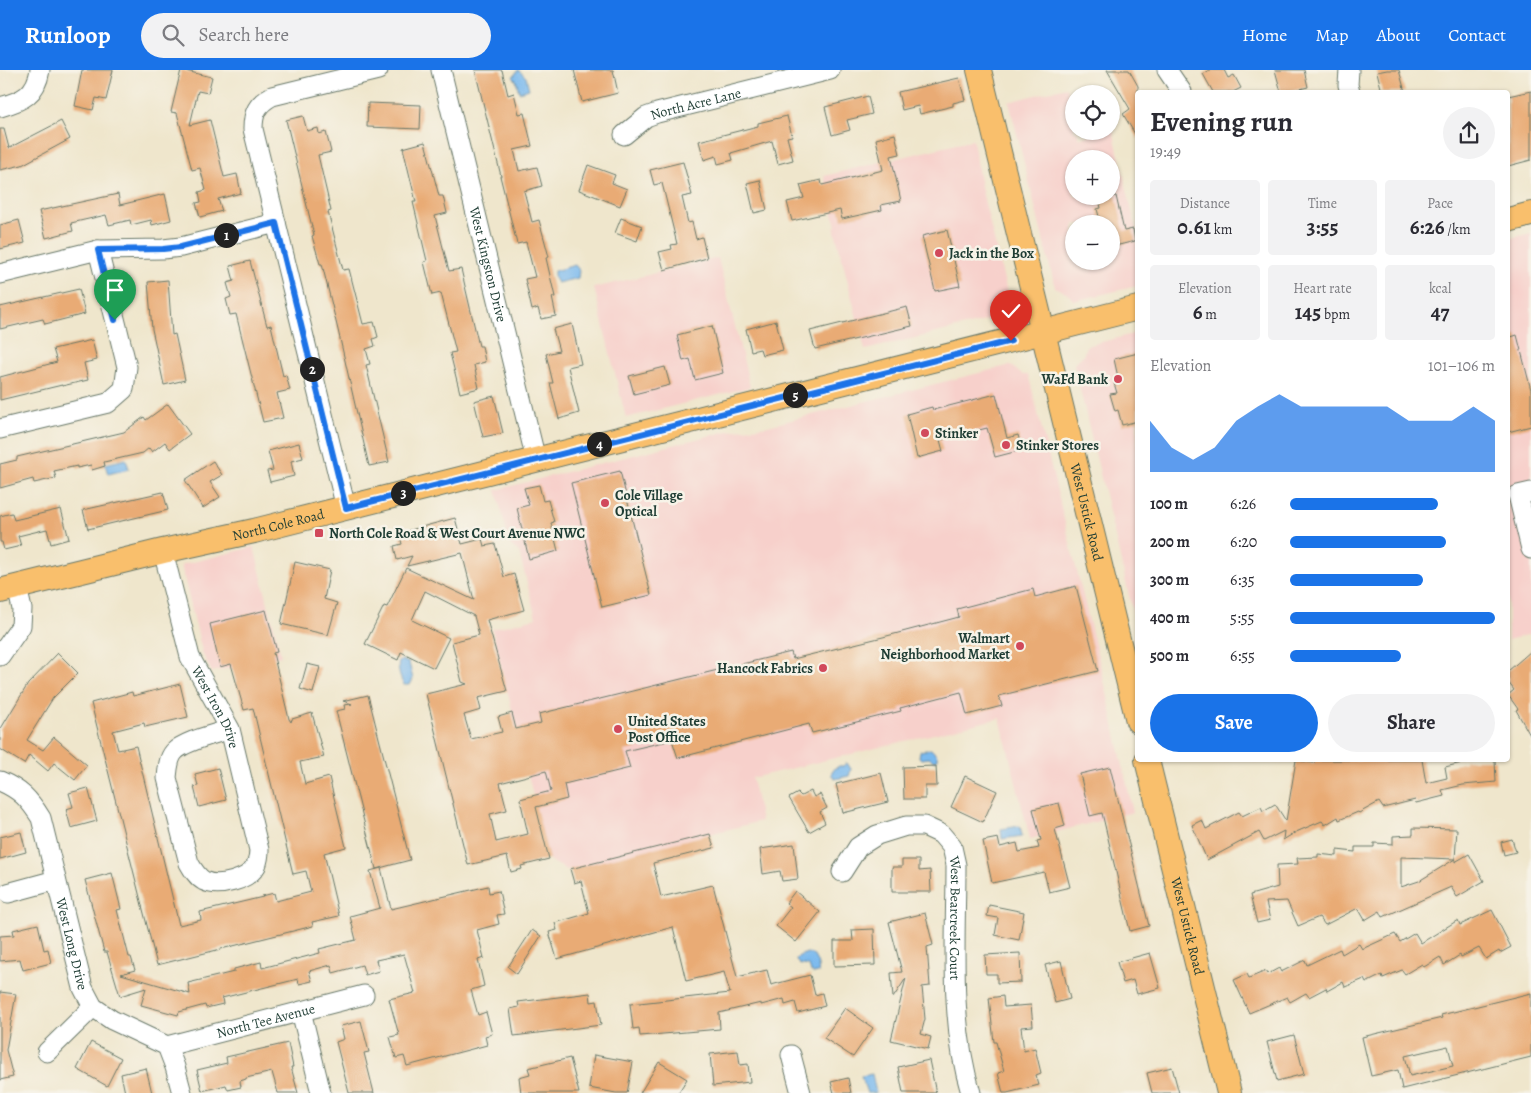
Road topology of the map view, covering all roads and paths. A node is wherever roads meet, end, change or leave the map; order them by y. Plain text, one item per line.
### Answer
1 (40, 70) edge
2 (378, 70) edge
3 (441, 70) edge
4 (830, 70) edge
5 (979, 70) edge
6 (1166, 70) edge
7 (1349, 70) edge
8 (1181, 90) edge
9 (1349, 90) edge
10 (0, 106) edge
11 (624, 135) dead end
12 (1531, 214) edge
13 (1510, 219) edge
14 (276, 223) junction
15 (98, 250) junction
16 (0, 274) edge
17 (1135, 309) edge
18 (1043, 333) junction
19 (0, 429) edge
20 (536, 460) junction
21 (1531, 492) edge
22 (346, 508) junction
23 (1531, 549) edge
24 (162, 550) junction
25 (9, 589) edge
26 (0, 656) edge
27 (1135, 709) edge
28 (230, 729) junction
29 (1147, 762) edge
30 (0, 781) edge
31 (842, 872) dead end
32 (56, 880) junction
33 (8, 893) dead end
34 (364, 995) dead end
35 (93, 1007) junction
36 (301, 1011) junction
37 (167, 1046) junction
38 (47, 1052) dead end
39 (790, 1055) dead end
40 (182, 1093) edge
41 (321, 1093) edge
42 (801, 1093) edge
43 (971, 1093) edge
44 (1229, 1093) edge

1 - 10 street
2 - 14 street
3 - 20 street, West Kingston Drive
4 - 11 street, North Acre Lane
5 - 18 main road, West Ustick Road
6 - 8 street
7 - 9 street
12 - 13 main road
14 - 15 street
14 - 22 street
15 - 16 street
15 - 19 street
17 - 18 main road, North Cole Road
18 - 20 main road, North Cole Road
18 - 27 main road, West Ustick Road
20 - 22 main road, North Cole Road
21 - 23 street
22 - 24 main road, North Cole Road
24 - 25 main road, North Cole Road
24 - 28 street, West Iron Drive
25 - 26 street
28 - 28 street, West Iron Drive
29 - 44 main road, West Ustick Road
30 - 32 street, West Long Drive
31 - 43 street, West Bearcreek Court
32 - 33 street, West Long Drive
32 - 35 street, West Long Drive
34 - 36 street, North Tee Avenue
35 - 37 street, West Long Drive
35 - 38 street, West Long Drive
36 - 37 street, North Tee Avenue
36 - 41 street
37 - 40 street
39 - 42 street

